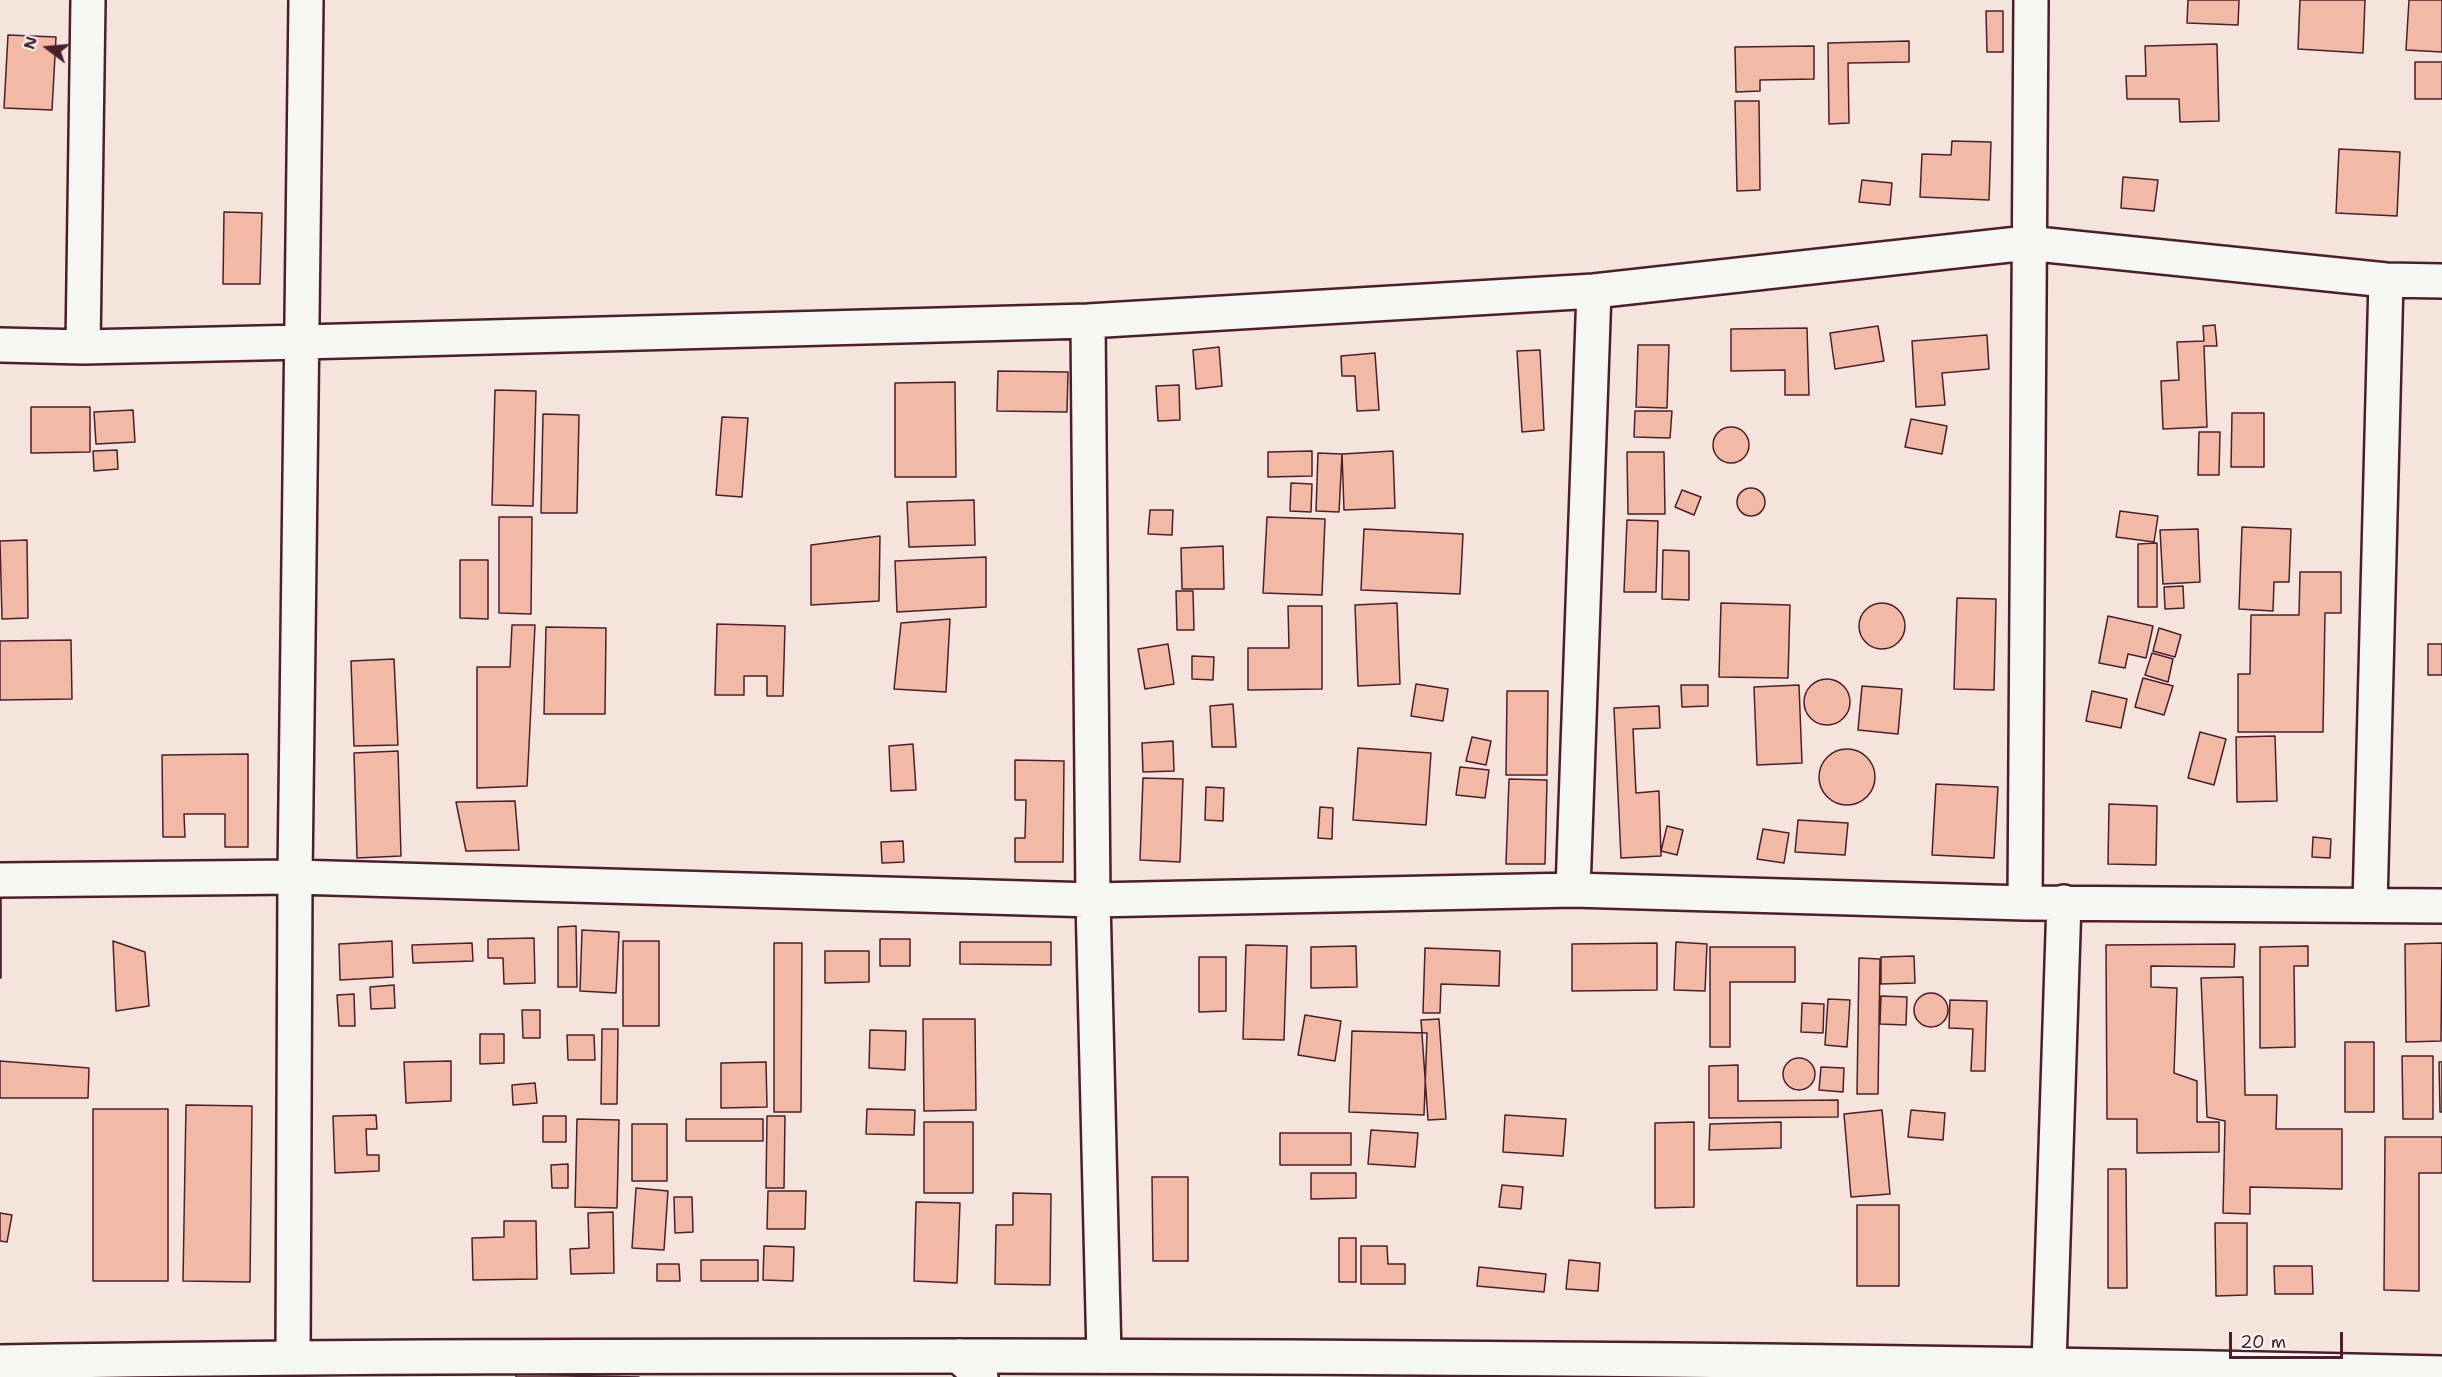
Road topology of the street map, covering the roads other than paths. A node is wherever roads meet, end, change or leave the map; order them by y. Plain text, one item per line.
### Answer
1 (88, 0) edge
2 (306, 0) edge
3 (2031, 0) edge
4 (2028, 243) junction
5 (2385, 280) junction
6 (2442, 281) edge
7 (1594, 291) junction
8 (1088, 321) junction
9 (303, 342) junction
10 (0, 345) edge
11 (83, 347) junction
12 (295, 877) junction
13 (0, 880) edge
14 (1573, 890) junction
15 (1094, 900) junction
16 (2064, 902) junction
17 (2025, 903) junction
18 (2370, 905) junction
19 (2442, 906) edge
20 (1104, 1356) junction
21 (0, 1362) edge
22 (310, 1363) edge
23 (2049, 1364) junction
24 (787, 1366) edge
25 (970, 1366) edge
26 (1305, 1367) edge
27 (1919, 1369) edge
28 (2088, 1371) edge
29 (2442, 1373) edge

1 - 11 street
2 - 9 street
3 - 4 street
4 - 5 street
4 - 7 street
4 - 17 street
5 - 6 street
5 - 18 street
7 - 8 street
7 - 14 street
8 - 9 street
8 - 15 street
9 - 11 street
9 - 12 street
10 - 11 street
12 - 13 street
12 - 15 street
12 - 22 street
14 - 15 street
14 - 17 street
15 - 20 street
16 - 17 street
16 - 18 street
16 - 23 street
18 - 19 street
20 - 25 street
20 - 26 street
21 - 22 street
22 - 24 street
23 - 27 street
23 - 28 street
24 - 25 street
26 - 27 street
28 - 29 street

